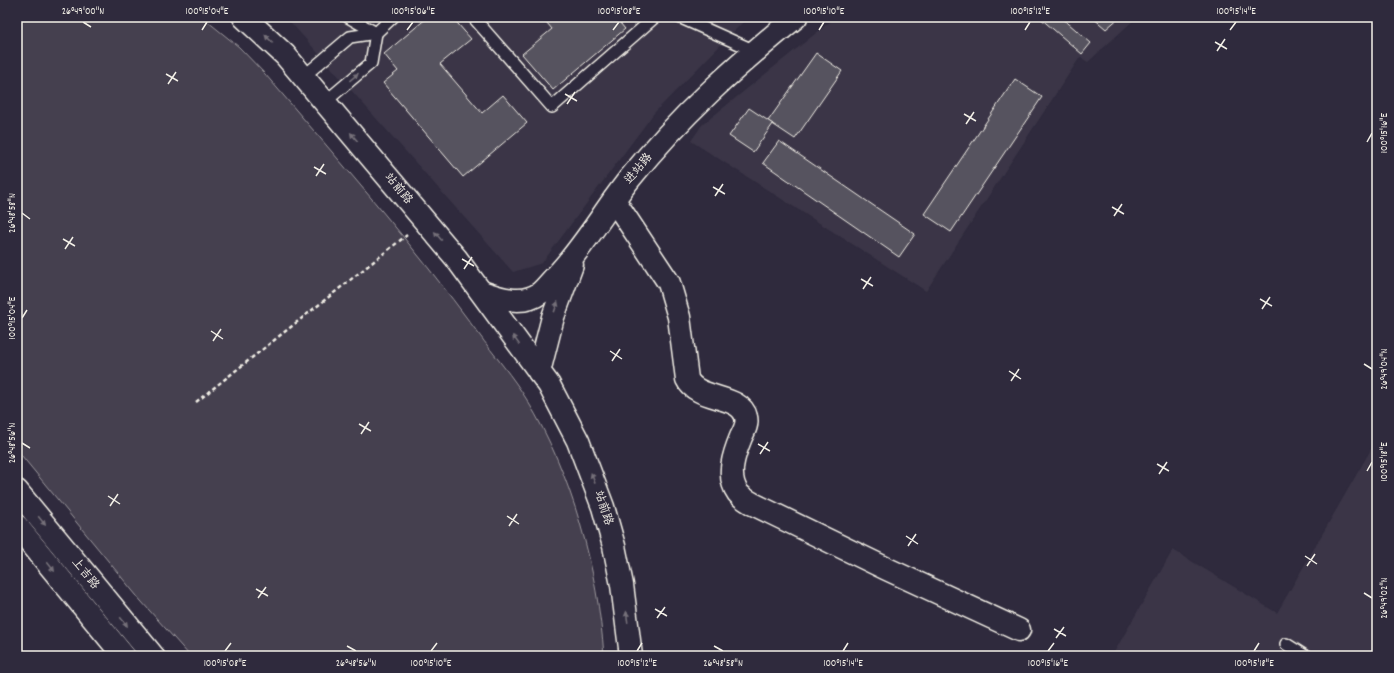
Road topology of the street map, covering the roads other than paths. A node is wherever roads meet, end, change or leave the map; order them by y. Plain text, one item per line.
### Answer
1 (244, 17) edge
2 (348, 17) edge
3 (393, 17) edge
4 (473, 17) edge
5 (655, 17) edge
6 (679, 17) edge
7 (796, 17) edge
8 (376, 33) junction
9 (755, 51) junction
10 (303, 77) junction
11 (324, 102) junction
12 (614, 200) junction
13 (576, 255) junction
14 (482, 292) junction
15 (539, 372) junction
16 (17, 491) edge
17 (17, 526) edge
18 (1019, 630) dead end
19 (1286, 644) dead end
20 (124, 656) edge
21 (153, 656) edge
22 (630, 656) edge
23 (1305, 656) edge

10 -> 1 street, 站前路
2 - 8 lane
3 - 8 lane
4 - 5 lane
6 - 9 lane
7 - 9 street, 进站路
8 - 10 lane
11 -> 8 lane
9 - 12 street, 进站路
10 - 11 street, 站前路
14 -> 11 street, 站前路
12 - 13 street, 进站路
12 - 18 street
13 - 14 street, 进站路
15 -> 13 street
15 -> 14 street, 站前路
22 -> 15 street, 站前路
16 -> 21 street, 上吉路
17 -> 20 street, 上吉路
19 - 23 lane

